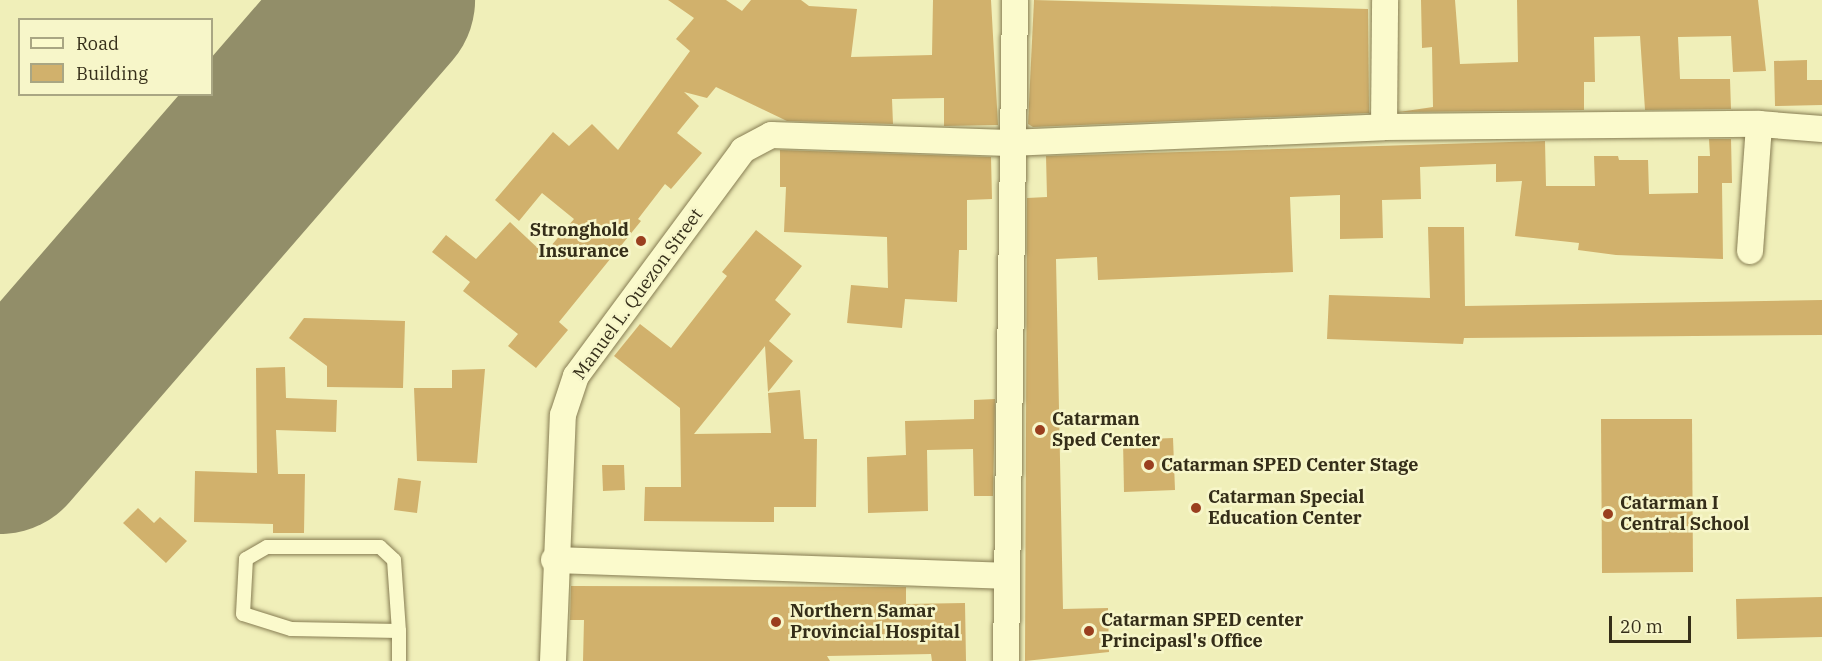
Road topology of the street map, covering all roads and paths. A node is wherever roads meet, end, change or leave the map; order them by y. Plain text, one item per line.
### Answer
1 (1015, 0) edge
2 (1385, 0) edge
3 (1759, 124) junction
4 (1384, 127) junction
5 (1822, 129) edge
6 (1009, 142) junction
7 (1750, 251) dead end
8 (554, 560) junction
9 (1005, 576) junction
10 (399, 631) junction
11 (399, 661) edge
12 (553, 661) edge
13 (1006, 661) edge

1 - 6 street
2 - 4 street
3 - 4 street
3 - 5 street
3 - 7 street
4 - 6 street
6 - 8 street, Manuel L. Quezon Street
6 - 9 street
8 - 9 street
8 - 12 street, Manuel L. Quezon Street
9 - 13 street
10 - 10 lane
10 - 11 lane

